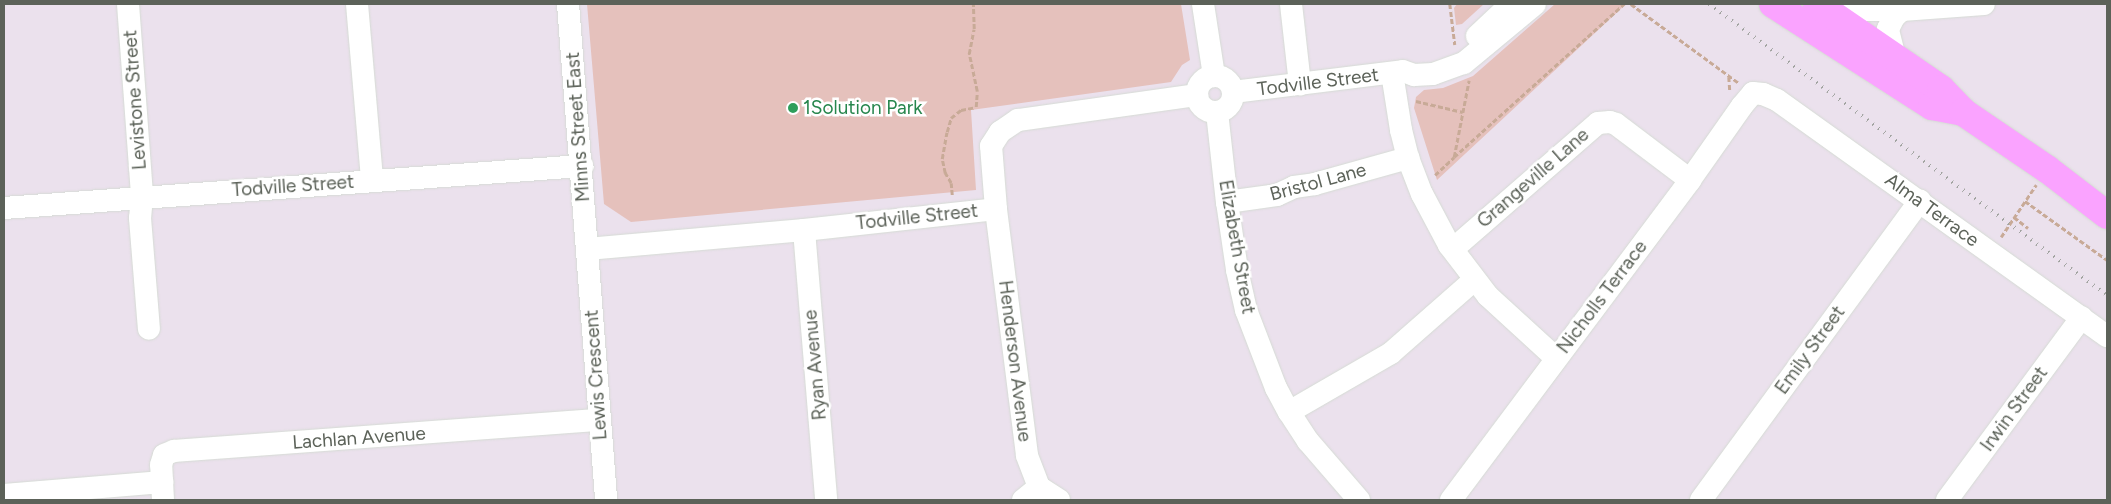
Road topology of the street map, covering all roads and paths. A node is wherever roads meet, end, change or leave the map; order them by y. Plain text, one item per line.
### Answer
1 (128, 4) edge
2 (357, 4) edge
3 (568, 4) edge
4 (973, 4) edge
5 (1203, 4) edge
6 (1290, 4) edge
7 (1450, 4) edge
8 (1511, 4) edge
9 (1535, 4) edge
10 (1624, 4) edge
11 (1631, 4) edge
12 (1773, 4) edge
13 (1984, 4) edge
14 (1822, 7) edge
15 (1902, 10) junction
16 (1455, 46) dead end
17 (1895, 58) junction
18 (1398, 72) junction
19 (1214, 76) junction
20 (1470, 77) dead end
21 (1300, 84) junction
22 (1233, 92) junction
23 (1753, 94) junction
24 (1197, 95) junction
25 (1397, 103) junction
26 (1216, 112) junction
27 (1463, 112) junction
28 (1963, 112) junction
29 (1454, 157) junction
30 (1408, 158) junction
31 (582, 166) junction
32 (1432, 178) dead end
33 (372, 180) junction
34 (1690, 180) junction
35 (2038, 182) dead end
36 (142, 196) junction
37 (952, 198) dead end
38 (1920, 201) junction
39 (2025, 201) junction
40 (1227, 202) junction
41 (4, 208) edge
42 (996, 209) junction
43 (2107, 215) edge
44 (2014, 217) junction
45 (2028, 228) dead end
46 (804, 230) junction
47 (586, 249) junction
48 (1453, 249) junction
49 (1992, 253) junction
50 (2107, 260) edge
51 (1474, 280) junction
52 (2082, 317) junction
53 (149, 329) dead end
54 (2107, 336) edge
55 (1556, 358) junction
56 (1289, 412) junction
57 (599, 420) junction
58 (163, 491) edge
59 (1031, 493) edge
60 (4, 495) edge
61 (606, 500) edge
62 (826, 500) edge
63 (1059, 500) edge
64 (1358, 500) edge
65 (1451, 500) edge
66 (1701, 500) edge
67 (1947, 500) edge

1 - 36 street, Levistone Street
2 - 33 street
3 - 31 street, Minns Street East
4 - 37 path
5 - 19 street
6 - 21 street
7 - 16 path
8 - 18 street, Todville Street
9 - 18 street, Todville Street
10 - 29 path
11 - 23 path
12 - 28 main road
13 - 15 street
14 - 15 street
14 - 17 main road
15 - 17 street
17 - 28 main road
18 - 21 street, Todville Street
18 - 25 street
19 - 22 street
19 - 24 street
20 - 27 path
21 - 22 street, Todville Street
22 - 26 street
23 - 34 street, Nicholls Terrace
23 - 38 street, Alma Terrace
24 - 26 street
24 - 42 street, Todville Street
25 - 27 path
25 - 30 street
26 - 40 street, Elizabeth Street
27 - 29 path
28 - 43 main road
29 - 32 path
30 - 40 street, Bristol Lane
30 - 48 street
31 - 33 street, Todville Street
31 - 47 street, Minns Street East
33 - 36 street, Todville Street
34 - 48 street, Grangeville Lane
34 - 55 street, Nicholls Terrace
35 - 39 path
36 - 41 street, Todville Street
36 - 53 street, Levistone Street
38 - 49 street, Alma Terrace
38 - 66 street, Emily Street
39 - 44 path
39 - 50 path
40 - 56 street, Elizabeth Street
42 - 46 street, Todville Street
42 - 59 street, Henderson Avenue
44 - 45 path
44 - 49 path
46 - 47 street, Todville Street
46 - 62 street, Ryan Avenue
47 - 57 street, Lewis Crescent
48 - 51 street
49 - 52 street, Alma Terrace
51 - 55 street
51 - 56 street
52 - 54 street, Alma Terrace
52 - 67 street, Irwin Street
55 - 65 street, Nicholls Terrace
56 - 64 street, Elizabeth Street
57 - 58 street, Lachlan Avenue
57 - 61 street, Lewis Crescent
58 - 60 street
59 - 63 street, Henderson Avenue

